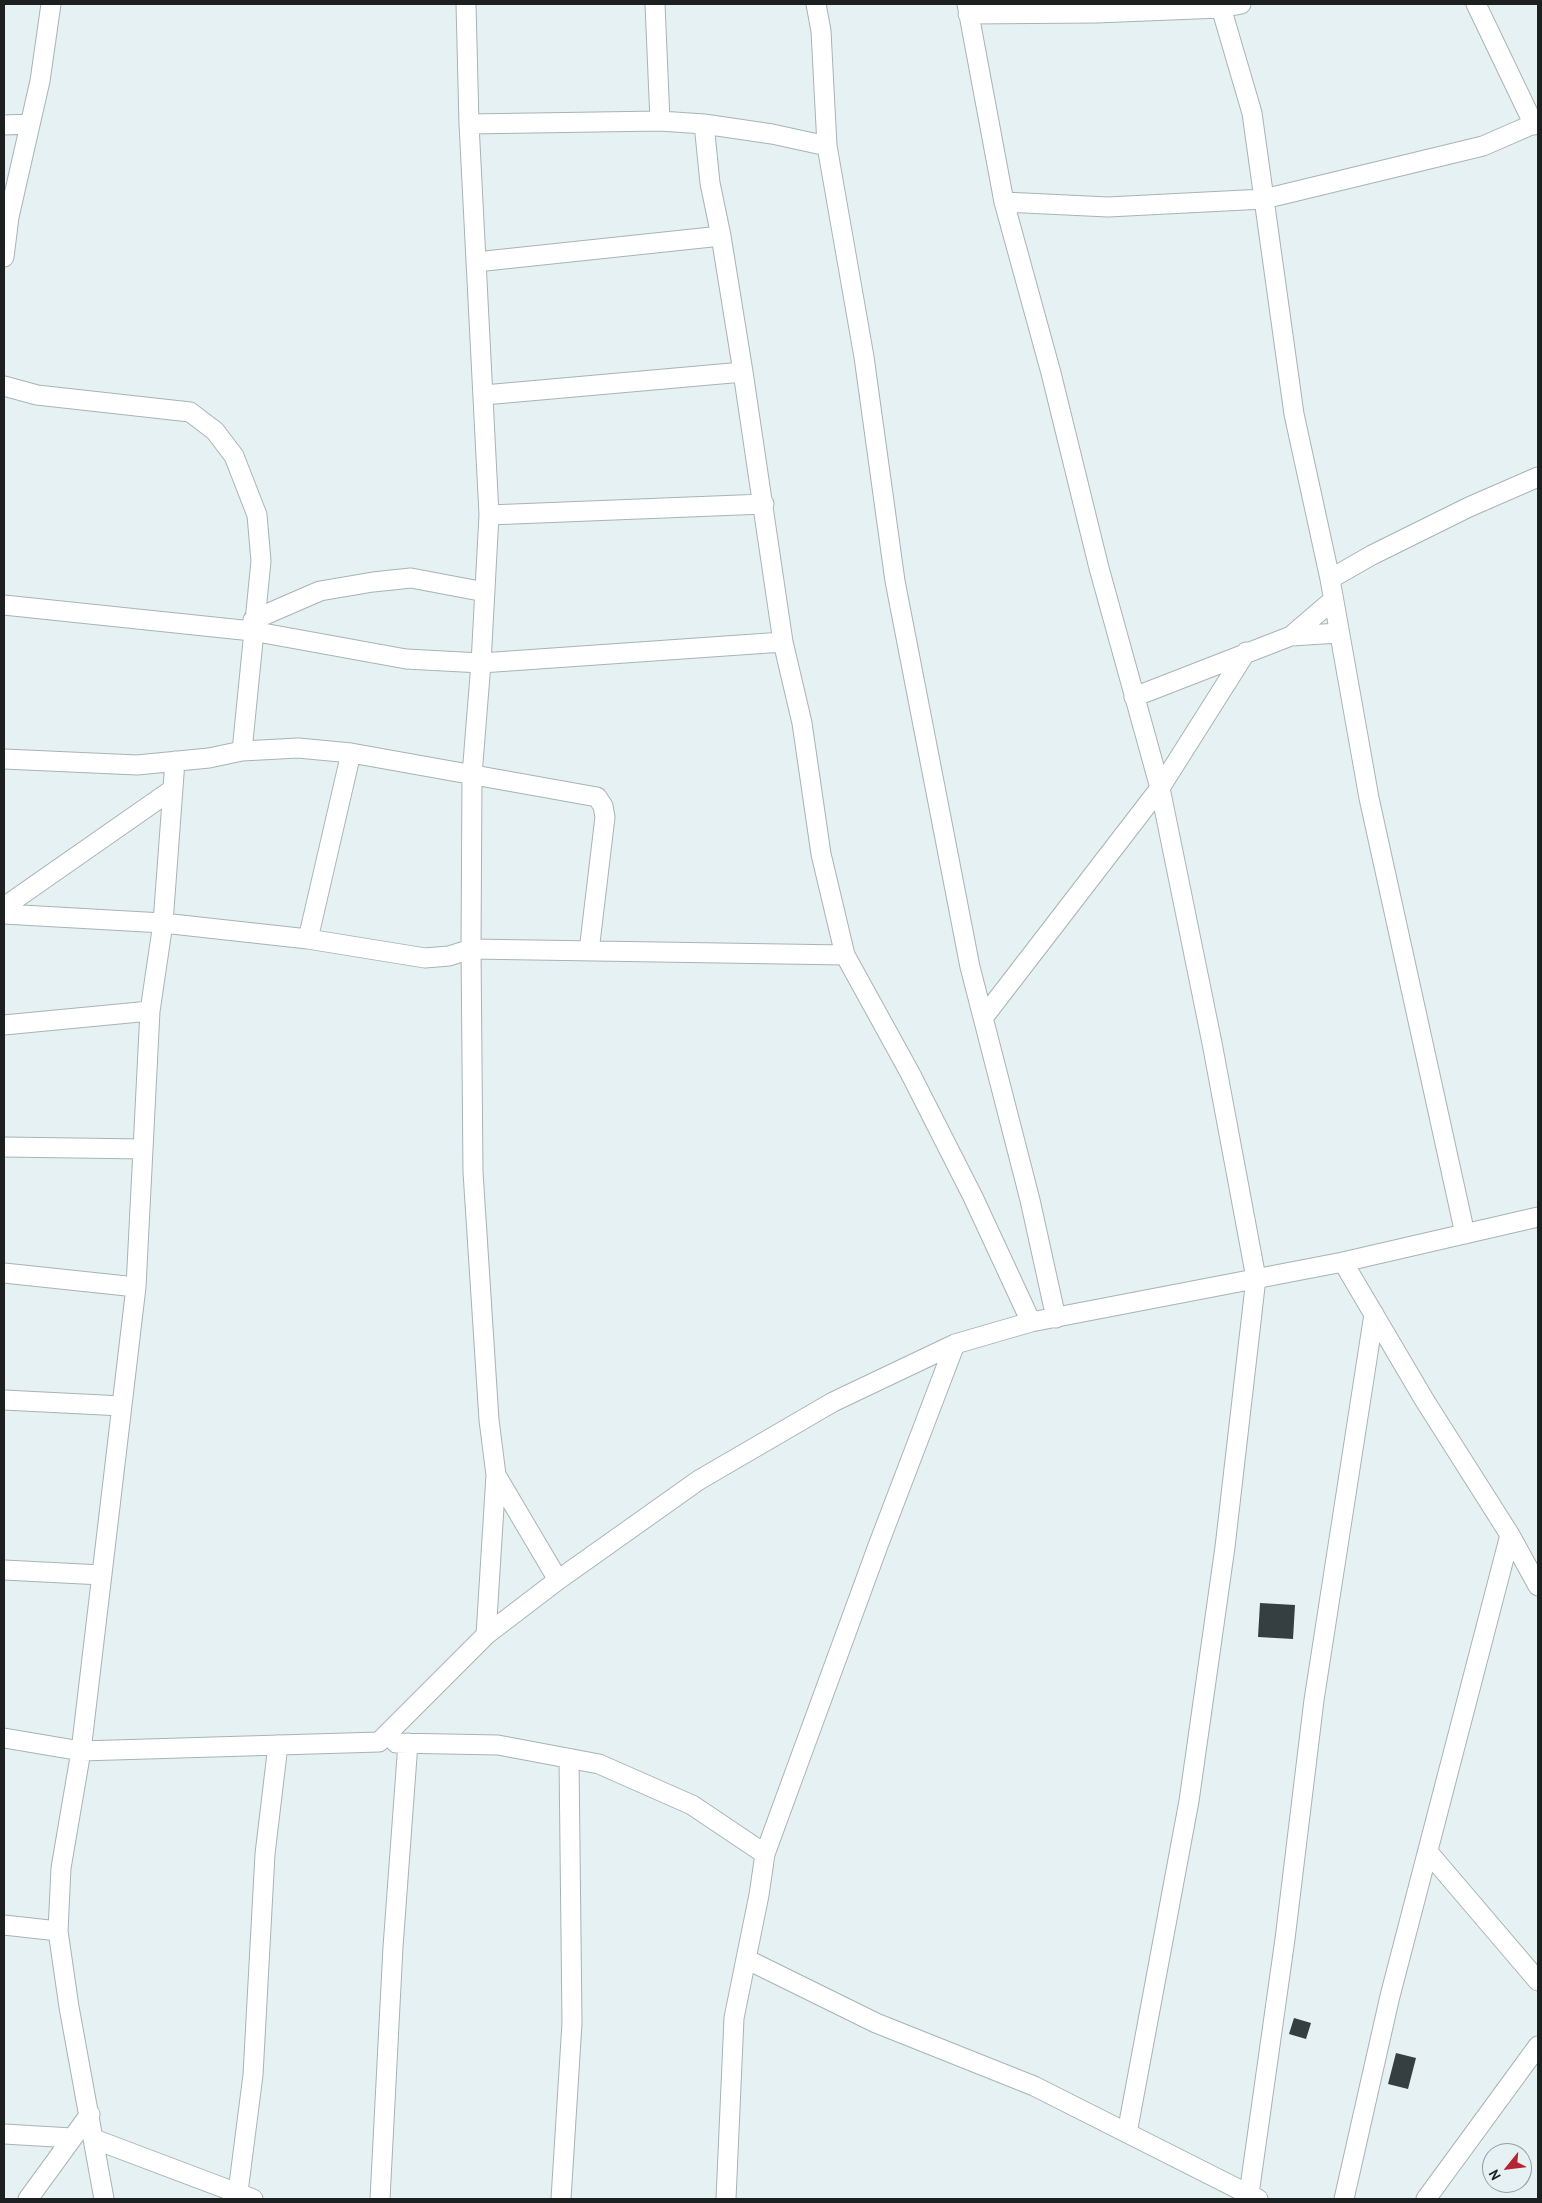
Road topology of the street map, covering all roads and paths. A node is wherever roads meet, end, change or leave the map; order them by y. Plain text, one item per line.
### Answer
1 (51, 4) edge
2 (466, 4) edge
3 (655, 4) edge
4 (816, 4) edge
5 (1241, 4) edge
6 (1476, 4) edge
7 (1220, 6) edge
8 (968, 9) edge
9 (660, 120) junction
10 (1536, 123) edge
11 (30, 124) junction
12 (469, 124) junction
13 (704, 124) junction
14 (4, 125) edge
15 (827, 146) junction
16 (1264, 199) junction
17 (1004, 202) junction
18 (6, 216) edge
19 (721, 236) junction
20 (4, 257) edge
21 (476, 262) junction
22 (743, 372) junction
23 (4, 386) edge
24 (484, 395) junction
25 (1538, 477) edge
26 (764, 504) junction
27 (489, 515) junction
28 (1330, 579) junction
29 (484, 592) junction
30 (1333, 600) junction
31 (4, 605) edge
32 (253, 625) junction
33 (1339, 633) junction
34 (1291, 636) junction
35 (783, 642) junction
36 (1246, 652) junction
37 (481, 663) junction
38 (1134, 697) junction
39 (242, 751) junction
40 (351, 753) junction
41 (4, 759) edge
42 (175, 761) junction
43 (472, 775) junction
44 (173, 788) junction
45 (1160, 788) junction
46 (4, 907) edge
47 (4, 914) edge
48 (163, 923) junction
49 (308, 939) junction
50 (471, 949) junction
51 (589, 951) junction
52 (845, 955) junction
53 (150, 1010) junction
54 (983, 1018) junction
55 (4, 1025) edge
56 (4, 1147) edge
57 (143, 1149) junction
58 (1538, 1217) edge
59 (1465, 1234) junction
60 (1343, 1262) junction
61 (4, 1273) edge
62 (1256, 1278) junction
63 (136, 1287) junction
64 (1374, 1314) junction
65 (1056, 1318) junction
66 (1031, 1322) junction
67 (955, 1344) junction
68 (4, 1400) edge
69 (122, 1406) junction
70 (496, 1475) junction
71 (1510, 1535) junction
72 (4, 1570) edge
73 (102, 1575) junction
74 (558, 1580) junction
75 (1538, 1586) edge
76 (486, 1636) junction
77 (4, 1738) edge
78 (379, 1742) junction
79 (408, 1743) junction
80 (278, 1745) junction
81 (80, 1751) junction
82 (569, 1759) junction
83 (1428, 1852) junction
84 (765, 1854) junction
85 (4, 1925) edge
86 (58, 1931) junction
87 (746, 1960) junction
88 (1538, 1981) edge
89 (1538, 2046) edge
90 (90, 2114) junction
91 (1127, 2133) junction
92 (4, 2134) edge
93 (72, 2138) junction
94 (94, 2140) junction
95 (245, 2196) edge
96 (1254, 2197) edge
97 (28, 2199) edge
98 (104, 2199) edge
99 (380, 2199) edge
100 (561, 2199) edge
101 (726, 2199) edge
102 (1343, 2199) edge
103 (1426, 2199) edge

1 - 11 street
2 - 12 street
3 - 9 street
4 - 15 street
5 - 7 street
6 - 10 street
7 - 8 street
7 - 16 street
8 - 17 street
9 - 12 street
9 - 13 street
10 - 16 street
11 - 14 street
11 - 18 street
12 - 21 street
13 - 15 street
13 - 19 street
15 - 54 street
16 - 17 street
16 - 28 street
17 - 38 street
18 - 20 street
19 - 21 street
19 - 22 street
21 - 24 street
22 - 24 street
22 - 26 street
23 - 32 street
24 - 27 street
25 - 28 street
26 - 27 street
26 - 35 street
27 - 29 street
28 - 30 street
29 - 32 street
29 - 37 street
30 - 33 street
30 - 34 street
31 - 32 street
32 - 37 street
32 - 39 street
33 - 34 street
33 - 59 street
34 - 36 street
35 - 37 street
35 - 52 street
36 - 38 street
36 - 45 street
37 - 43 street
38 - 45 street
39 - 40 street
39 - 42 street
40 - 43 street
40 - 49 street
41 - 42 street
42 - 44 street
43 - 50 street
43 - 51 street
44 - 46 street
44 - 48 street
45 - 54 street
45 - 62 street
47 - 48 street
48 - 49 street
48 - 53 street
49 - 50 street
50 - 51 street
50 - 70 street
51 - 52 street
52 - 66 street
53 - 55 street
53 - 57 street
54 - 65 street
56 - 57 street
57 - 63 street
58 - 59 street
59 - 60 street
60 - 62 street
60 - 64 street
61 - 63 street
62 - 65 street
62 - 91 street
63 - 69 street
64 - 71 street
64 - 96 street
65 - 66 street
66 - 67 street
67 - 74 street
67 - 84 street
68 - 69 street
69 - 73 street
70 - 74 street
70 - 76 street
71 - 75 street
71 - 83 street
72 - 73 street
73 - 81 street
74 - 76 street
76 - 78 street
77 - 81 street
78 - 79 street
78 - 80 street
79 - 82 street
79 - 99 street
80 - 81 street
80 - 95 street
81 - 86 street
82 - 84 street
82 - 100 street
83 - 88 street
83 - 102 street
84 - 87 street
85 - 86 street
86 - 90 street
87 - 91 street
87 - 101 street
89 - 103 street
90 - 93 street
90 - 94 street
91 - 96 street
92 - 93 street
93 - 97 street
94 - 95 street
94 - 98 street

